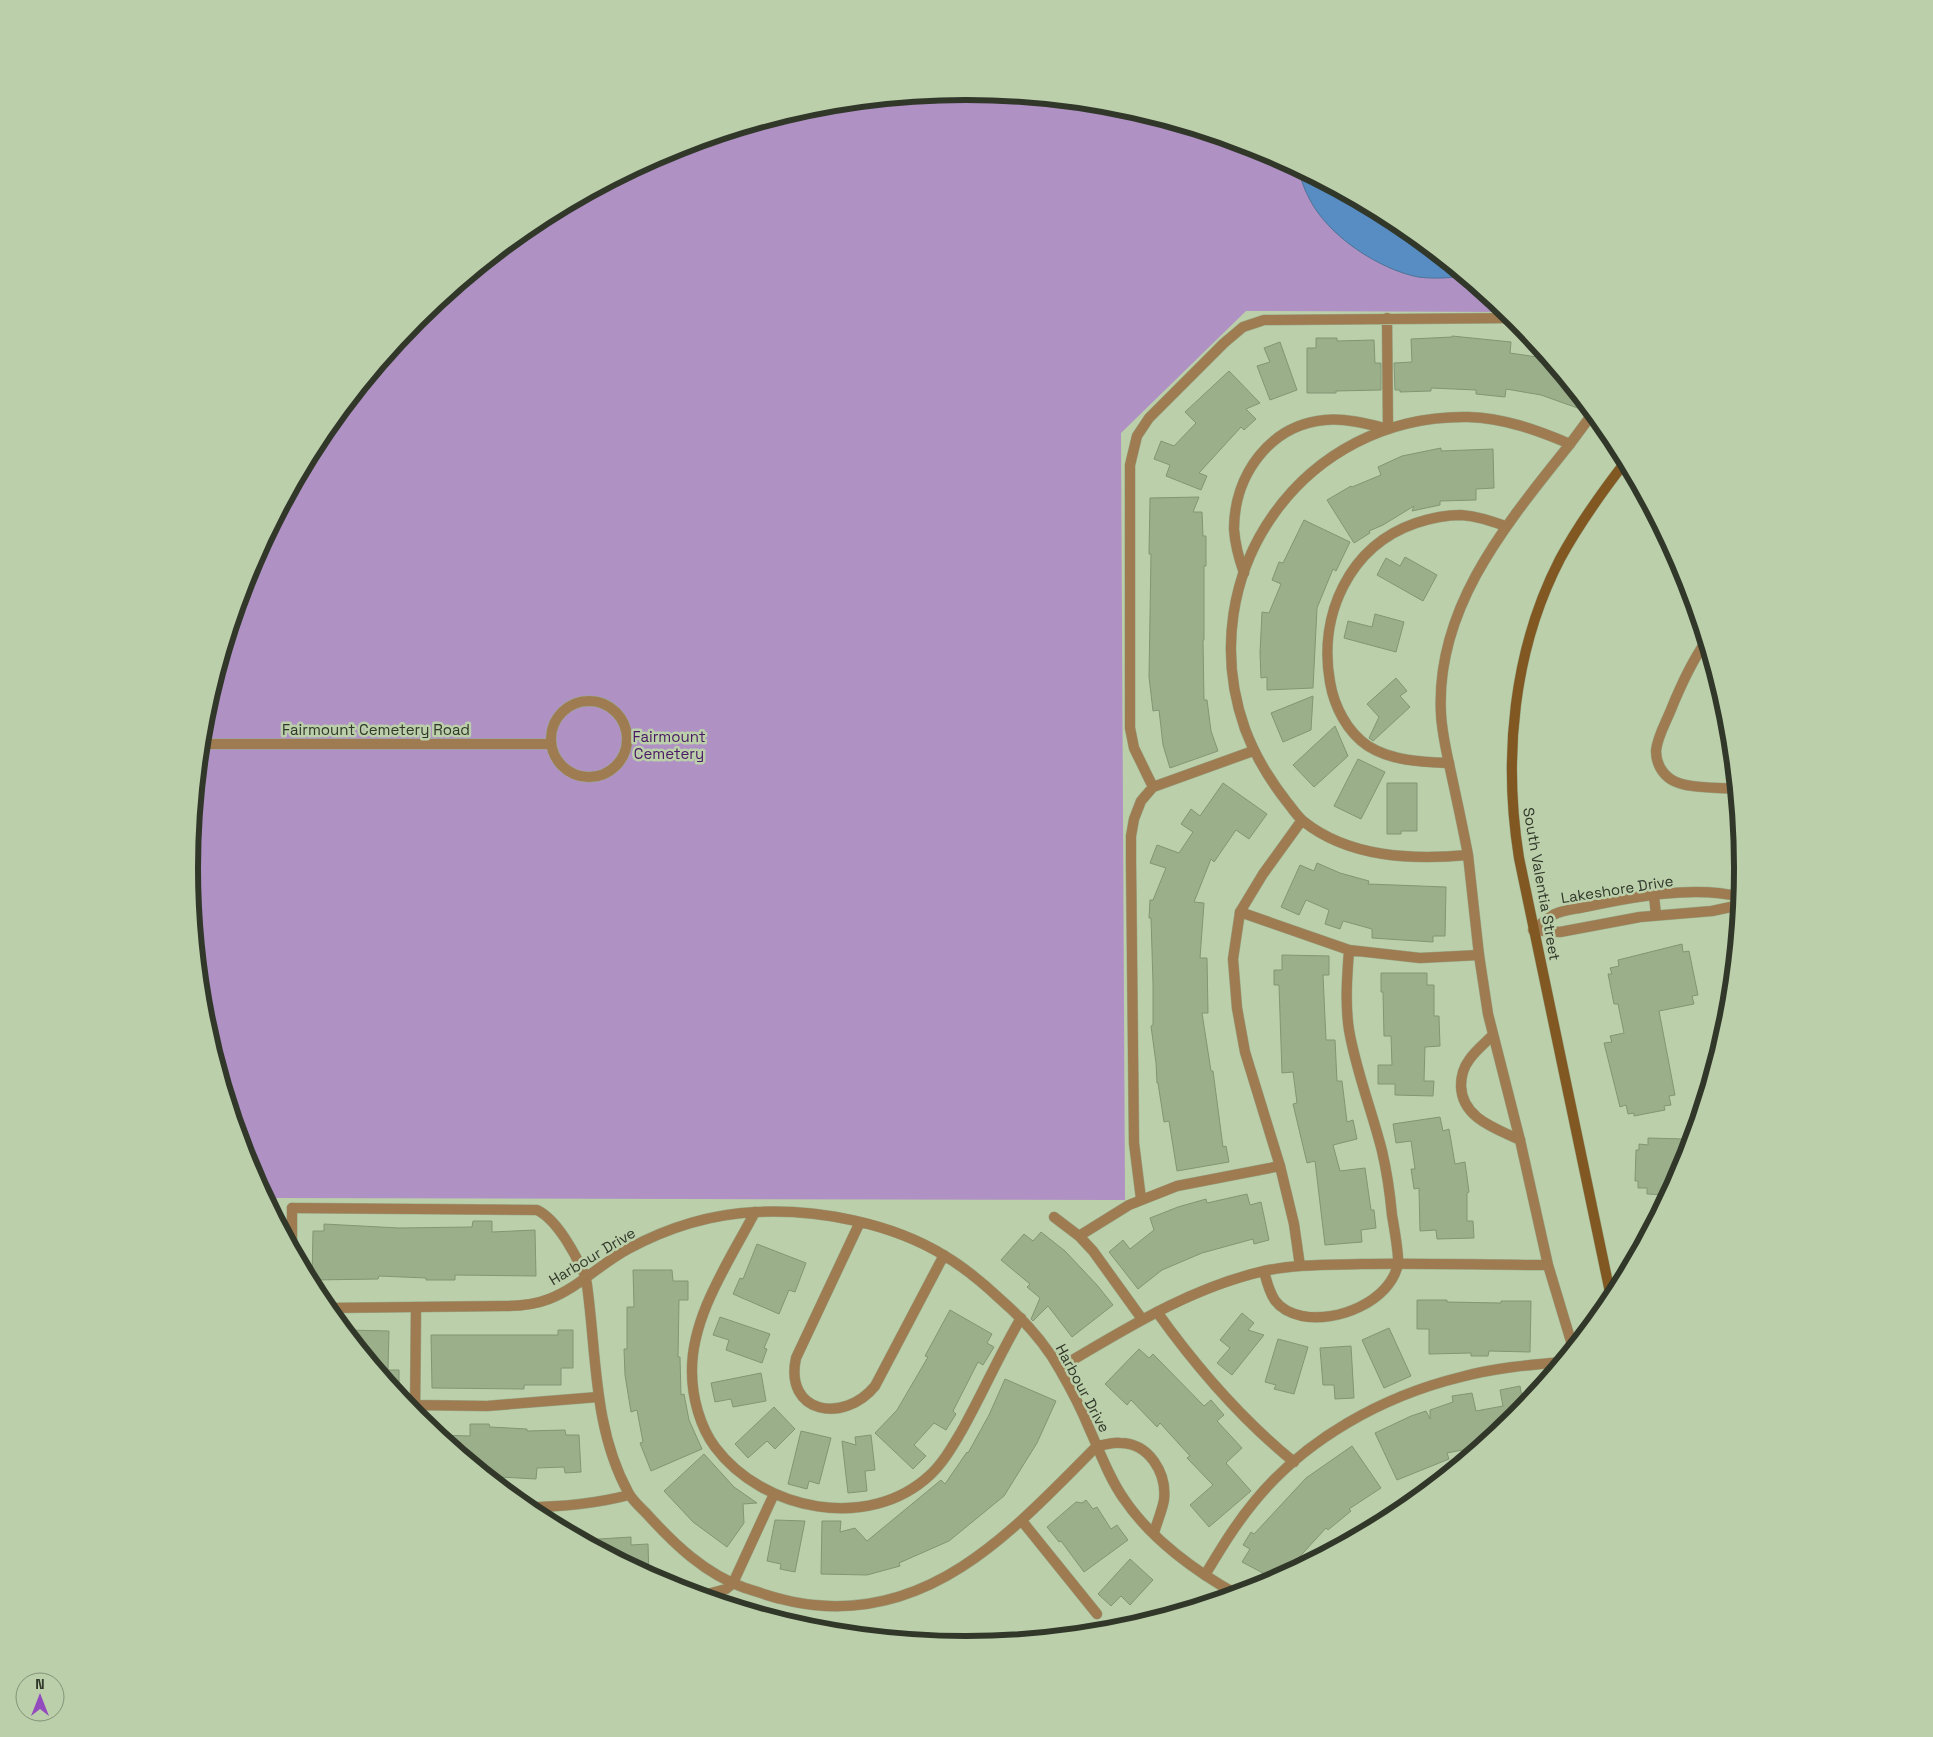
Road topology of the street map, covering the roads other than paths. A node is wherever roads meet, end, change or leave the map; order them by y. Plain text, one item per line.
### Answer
1 (1387, 318) junction
2 (1502, 318) edge
3 (1589, 419) edge
4 (1388, 429) junction
5 (1570, 444) junction
6 (1621, 467) edge
7 (1505, 526) junction
8 (1244, 574) junction
9 (1702, 647) edge
10 (209, 744) edge
11 (551, 744) junction
12 (1253, 751) junction
13 (1449, 763) junction
14 (1153, 788) junction
15 (1730, 788) edge
16 (1302, 820) junction
17 (1468, 855) junction
18 (1654, 896) junction
19 (1734, 896) edge
20 (1733, 907) edge
21 (1240, 912) junction
22 (1656, 915) junction
23 (1533, 930) junction
24 (1349, 950) junction
25 (1479, 954) junction
26 (1493, 1035) junction
27 (1520, 1140) junction
28 (1280, 1166) junction
29 (1141, 1199) junction
30 (755, 1212) junction
31 (1054, 1217) dead end
32 (860, 1222) junction
33 (292, 1236) edge
34 (1079, 1236) junction
35 (944, 1255) junction
36 (1398, 1264) junction
37 (1548, 1265) junction
38 (1300, 1266) junction
39 (1264, 1271) junction
40 (586, 1278) junction
41 (1609, 1289) edge
42 (416, 1307) junction
43 (337, 1308) edge
44 (1158, 1312) junction
45 (1021, 1318) junction
46 (1142, 1319) junction
47 (1571, 1342) edge
48 (1554, 1363) edge
49 (1059, 1368) junction
50 (598, 1397) junction
51 (415, 1403) edge
52 (417, 1405) edge
53 (1097, 1446) junction
54 (1294, 1462) junction
55 (774, 1494) junction
56 (629, 1495) junction
57 (541, 1507) edge
58 (1022, 1521) junction
59 (1154, 1533) junction
60 (1205, 1575) junction
61 (733, 1583) junction
62 (1230, 1590) edge
63 (711, 1593) edge
64 (1097, 1614) dead end

1 - 2 street
1 - 4 street
1 - 14 street
3 - 5 street
4 - 5 street
4 - 8 street
4 - 8 street
5 - 7 street
6 - 23 street, South Valentia Street
7 - 13 street
7 - 13 street
8 - 12 street
9 - 15 street
10 - 11 street, Fairmount Cemetery Road
11 - 11 street
12 - 14 street
12 - 16 street
13 - 17 street
14 - 29 street
16 - 17 street
16 - 21 street
17 - 25 street
18 - 19 street, Lakeshore Drive
18 - 22 street
18 - 23 street, Lakeshore Drive
20 - 22 street, Lakeshore Drive
21 - 24 street
21 - 28 street
22 - 23 street, Lakeshore Drive
23 - 41 street, South Valentia Street
24 - 25 street
24 - 36 street
25 - 26 street
26 - 27 street
26 - 27 street
27 - 37 street
28 - 29 street
28 - 38 street
29 - 34 street
30 - 32 street, Harbour Drive
30 - 40 street, Harbour Drive
30 - 55 street
31 - 34 street
32 - 35 street, Harbour Drive
32 - 35 street
33 - 40 street
34 - 46 street
35 - 45 street, Harbour Drive
36 - 37 street
36 - 38 street
36 - 39 street
37 - 47 street
38 - 39 street
39 - 44 street
40 - 42 street, Harbour Drive
40 - 50 street
42 - 43 street, Harbour Drive
42 - 51 street
44 - 46 street
44 - 54 street
45 - 49 street, Harbour Drive
45 - 55 street
46 - 49 street
48 - 54 street
49 - 53 street, Harbour Drive
50 - 52 street
50 - 56 street
53 - 58 street
53 - 59 street, Harbour Drive
53 - 59 street, Harbour Drive
54 - 60 street
55 - 61 street
56 - 57 street
56 - 61 street
58 - 61 street
58 - 64 street
59 - 60 street, Harbour Drive
60 - 62 street, Harbour Drive
61 - 63 street

